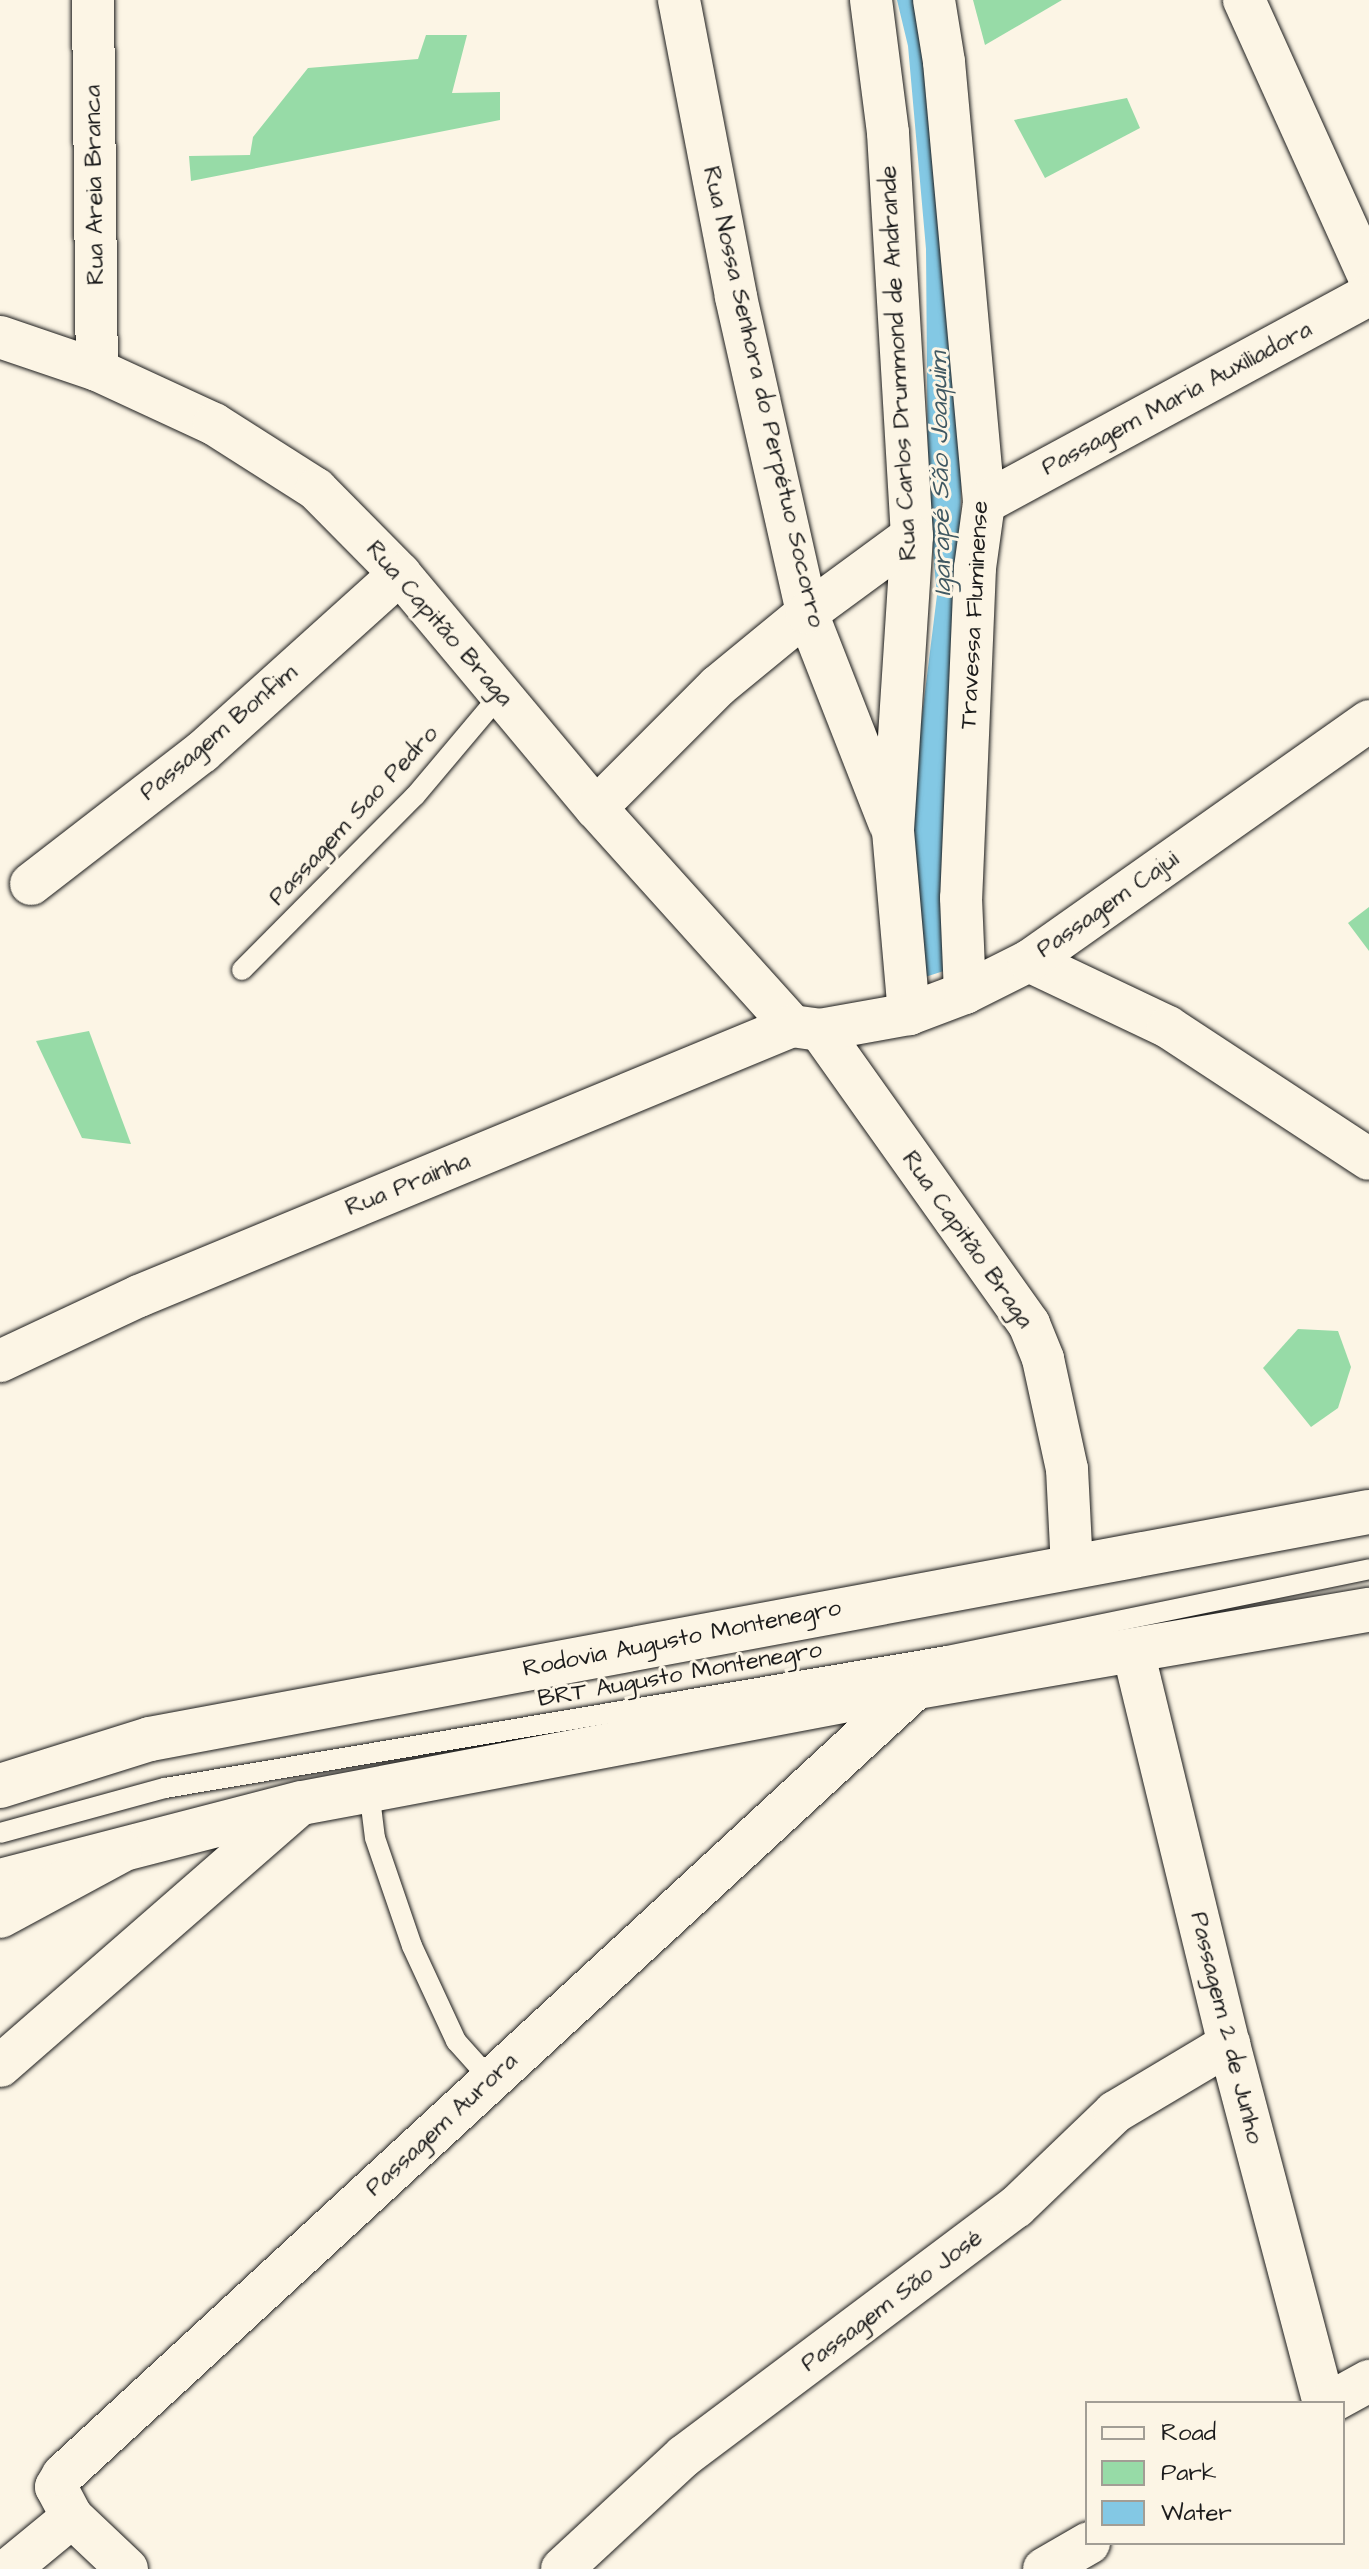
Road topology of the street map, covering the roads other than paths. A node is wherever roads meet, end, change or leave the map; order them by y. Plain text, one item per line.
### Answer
1 (93, 0) edge
2 (679, 0) edge
3 (871, 0) edge
4 (934, 0) edge
5 (1244, 0) edge
6 (1369, 277) edge
7 (1369, 295) edge
8 (0, 337) edge
9 (97, 370) junction
10 (984, 503) junction
11 (912, 536) junction
12 (400, 574) junction
13 (807, 613) junction
14 (500, 695) junction
15 (1369, 721) edge
16 (596, 808) junction
17 (893, 831) junction
18 (31, 884) dead end
19 (1029, 961) junction
20 (242, 970) dead end
21 (965, 993) junction
22 (909, 1014) junction
23 (806, 1028) junction
24 (1369, 1159) edge
25 (0, 1361) edge
26 (1369, 1512) edge
27 (1072, 1567) junction
28 (1369, 1569) edge
29 (1369, 1610) edge
30 (1133, 1651) junction
31 (917, 1687) junction
32 (150, 1739) junction
33 (0, 1754) edge
34 (0, 1786) edge
35 (369, 1790) junction
36 (302, 1803) junction
37 (0, 1833) edge
38 (120, 1851) junction
39 (0, 1881) edge
40 (0, 1916) edge
41 (1229, 2044) junction
42 (0, 2066) edge
43 (491, 2080) junction
44 (1369, 2381) edge
45 (1326, 2401) edge
46 (1331, 2401) edge
47 (72, 2517) junction
48 (1086, 2545) edge
49 (9, 2569) edge
50 (127, 2569) edge
51 (562, 2569) edge
52 (1044, 2569) edge

1 - 9 street, Rua Areia Branca
2 - 13 street, Rua Nossa Senhora do Perpétuo Socorro
3 - 11 street, Rua Carlos Drummond de Andrande
4 - 10 street, Travessa Fluminense
5 - 6 street
7 - 10 street, Passagem Maria Auxiliadora
8 - 9 street, Rua Capitão Braga
9 - 12 street, Rua Capitão Braga
10 - 21 street, Travessa Fluminense
11 - 13 street
11 - 17 street, Rua Carlos Drummond de Andrande
12 - 14 street, Rua Capitão Braga
12 - 18 street, Passagem Bonfim
13 - 16 street
13 - 17 street, Rua Nossa Senhora do Perpétuo Socorro
14 - 16 street, Rua Capitão Braga
14 - 20 lane, Passagem Sao Pedro
15 - 19 street, Passagem Cajui
16 - 23 street, Rua Capitão Braga
17 - 22 street, Rua Carlos Drummond de Andrande
19 - 21 street, Passagem Cajui
19 - 24 street
21 - 22 street, Passagem Cajui
22 - 23 street, Passagem Cajui
23 - 25 street, Rua Prainha
23 - 27 street, Rua Capitão Braga
26 - 27 main road, Rodovia Augusto Montenegro
27 - 32 main road, Rodovia Augusto Montenegro
28 - 37 lane, BRT Augusto Montenegro
29 - 30 main road
30 - 31 main road
30 - 41 street, Passagem 2 de Junho
31 - 35 main road
31 - 43 street, Passagem Aurora
32 - 33 main road
32 - 34 main road, Rodovia Augusto Montenegro
35 - 36 main road
35 - 43 lane
36 - 38 main road
36 - 42 street
38 - 39 main road
38 - 40 main road
41 - 45 street, Passagem 2 de Junho
41 - 51 street, Passagem São José
43 - 47 street, Passagem Aurora
44 - 46 street
47 - 49 street
47 - 50 street
48 - 52 street

